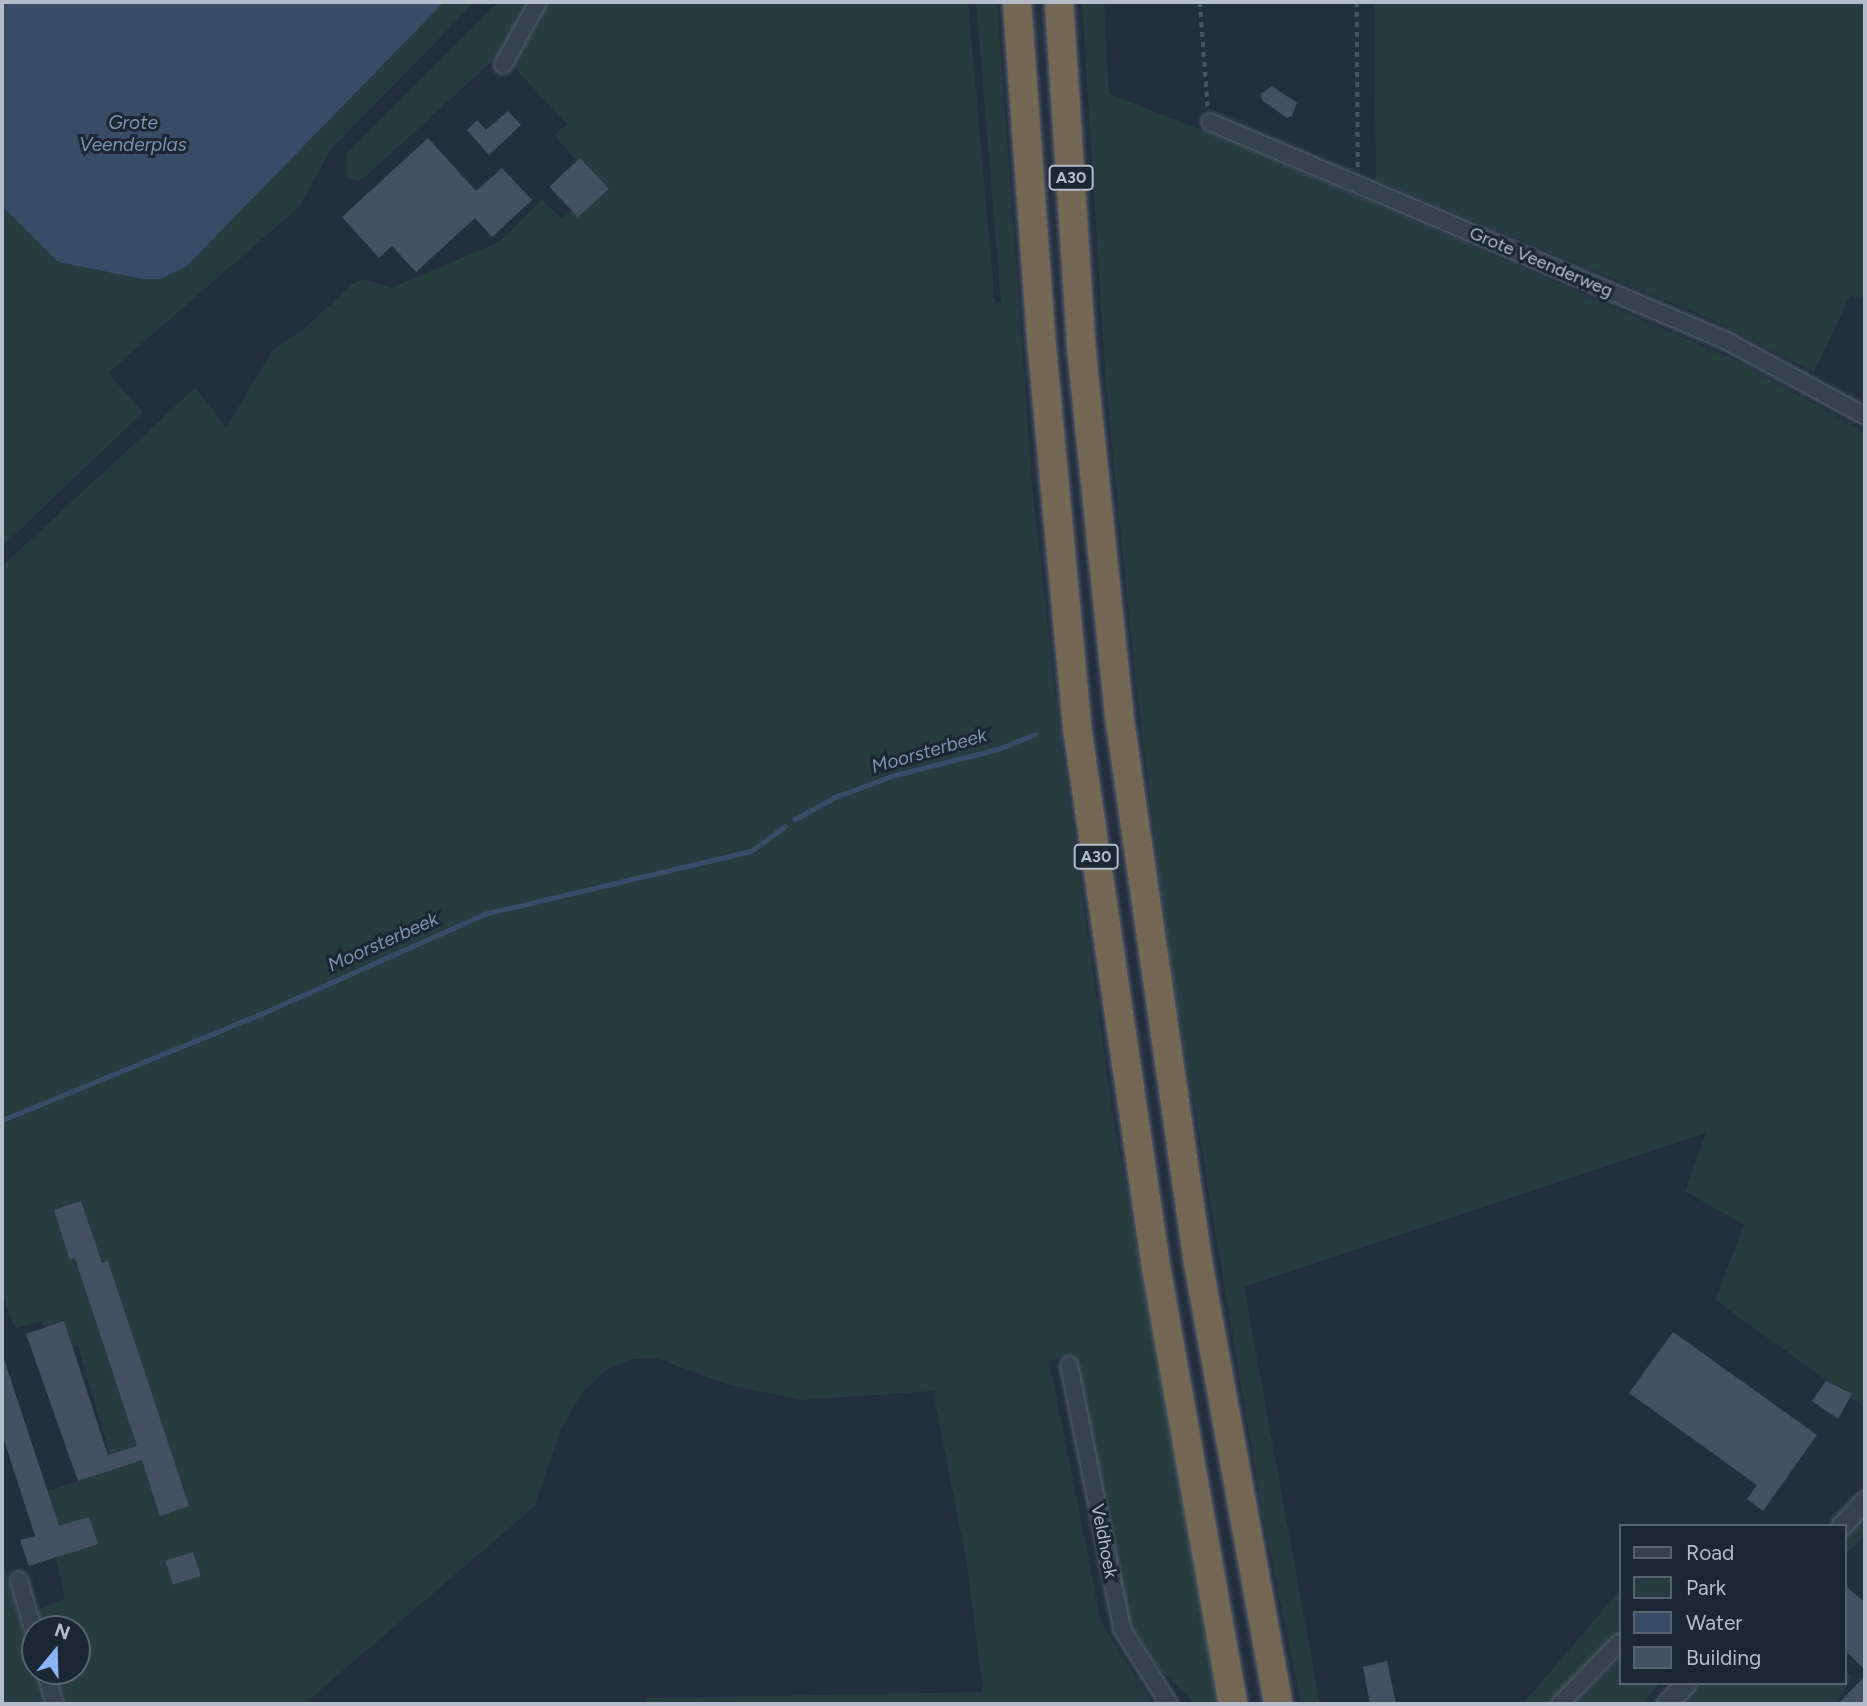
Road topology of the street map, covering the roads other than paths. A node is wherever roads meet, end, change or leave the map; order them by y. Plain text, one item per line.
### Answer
1 (538, 2) edge
2 (1017, 2) edge
3 (1059, 2) edge
4 (503, 65) dead end
5 (1210, 122) road end
6 (1865, 416) edge
7 (1069, 1365) dead end
8 (1865, 1500) edge
9 (1843, 1524) edge
10 (19, 1580) dead end
11 (29, 1615) edge
12 (1618, 1644) edge
13 (49, 1685) edge
14 (1684, 1685) edge
15 (55, 1704) edge
16 (1169, 1704) edge
17 (1233, 1704) edge
18 (1278, 1704) edge
19 (1560, 1704) edge
20 (1666, 1704) edge

1 - 4 street
2 - 17 highway, A30
3 - 18 highway, A30
5 - 6 street, Grote Veenderweg
7 - 16 street, Veldhoek
8 - 9 street
10 - 11 street
12 - 19 street
13 - 15 street
14 - 20 street

